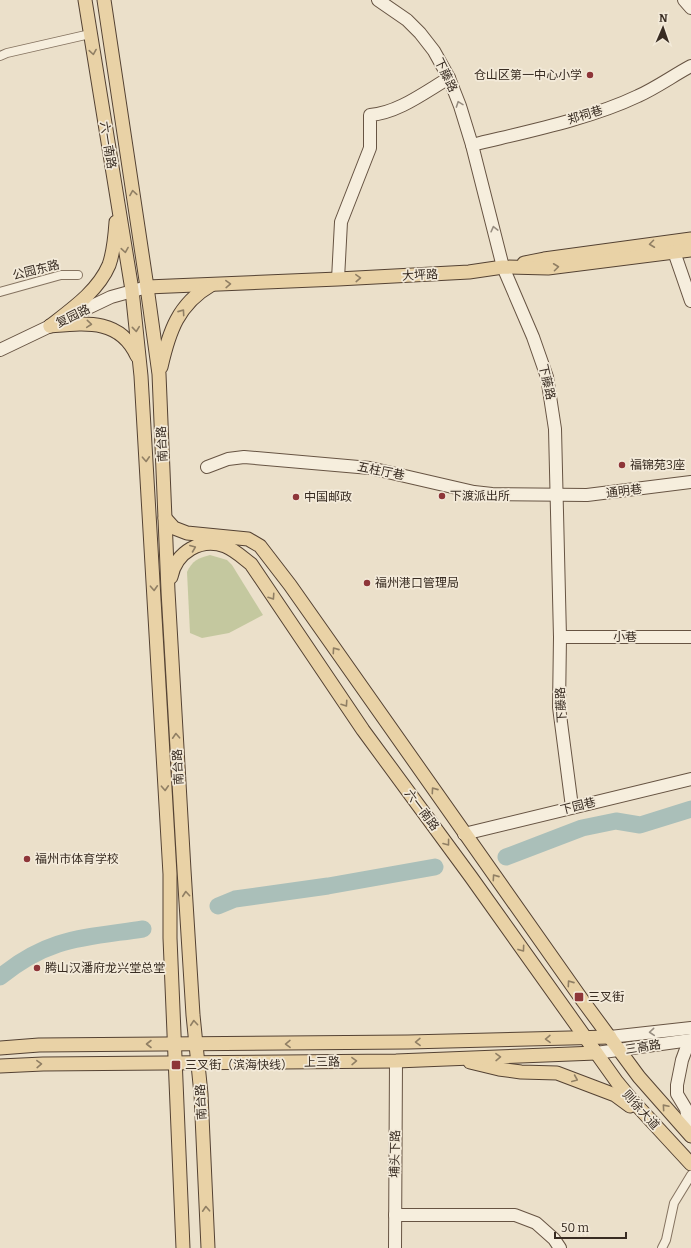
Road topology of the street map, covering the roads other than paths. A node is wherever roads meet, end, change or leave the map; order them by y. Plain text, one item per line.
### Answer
1 (86, 0) edge
2 (104, 0) edge
3 (378, 0) edge
4 (684, 0) edge
5 (691, 8) edge
6 (90, 34) junction
7 (0, 56) edge
8 (691, 66) edge
9 (449, 78) junction
10 (472, 145) junction
11 (118, 207) junction
12 (691, 240) edge
13 (672, 247) junction
14 (691, 250) edge
15 (503, 267) junction
16 (78, 275) dead end
17 (338, 279) junction
18 (211, 285) junction
19 (147, 286) junction
20 (132, 290) junction
21 (0, 292) edge
22 (691, 301) edge
23 (50, 326) junction
24 (0, 350) edge
25 (140, 361) junction
26 (159, 374) junction
27 (206, 467) dead end
28 (691, 482) edge
29 (556, 495) junction
30 (165, 518) junction
31 (168, 591) junction
32 (560, 637) junction
33 (691, 637) edge
34 (691, 779) edge
35 (572, 807) junction
36 (464, 834) junction
37 (610, 1036) junction
38 (690, 1036) edge
39 (587, 1038) junction
40 (175, 1044) junction
41 (196, 1044) junction
42 (0, 1048) edge
43 (620, 1050) junction
44 (596, 1053) junction
45 (455, 1058) junction
46 (396, 1061) junction
47 (175, 1063) junction
48 (198, 1063) junction
49 (0, 1066) edge
50 (691, 1136) edge
51 (670, 1142) junction
52 (691, 1164) edge
53 (691, 1174) edge
54 (395, 1215) junction
55 (183, 1248) edge
56 (208, 1248) edge
57 (395, 1248) edge
58 (560, 1248) edge
59 (662, 1248) edge

1 - 6 main road, 六一南路
19 -> 2 main road, 六一南路
3 - 9 street, 下藤路
4 - 5 street
6 - 7 street
6 -> 11 main road, 六一南路
8 - 10 street, 郑祠巷
10 -> 9 street, 下藤路
9 - 17 street
15 -> 10 street, 下藤路
11 -> 20 main road, 六一南路
11 - 23 main road
12 - 13 main road
13 - 14 main road
13 - 15 main road, 大坪路
13 - 22 street
17 -> 15 main road, 大坪路
15 - 29 street, 下藤路
16 - 21 street, 公园东路
18 -> 17 main road, 大坪路
18 - 19 main road, 大坪路
26 -> 18 main road
19 - 20 street, 复园路
19 - 26 main road, 南台路
20 - 23 street, 复园路
20 -> 25 main road, 南台路
23 - 24 street, 复园路
23 -> 25 main road
25 -> 40 main road, 南台路
26 - 30 main road, 南台路
27 - 29 street, 五柱厅巷
28 - 29 street, 通明巷
29 - 32 street, 下藤路
30 - 31 main road, 南台路
36 -> 30 main road, 六一南路
31 -> 39 main road, 六一南路
41 -> 31 main road, 南台路
32 - 33 street, 小巷
32 - 35 street, 下藤路
34 - 35 street, 下园巷
35 - 36 street, 下园巷
37 -> 36 main road, 六一南路
38 -> 37 street, 三高路
37 - 39 main road, 上三路
37 - 43 main road, 则徐大道
38 - 43 street, 三高路
38 - 50 street
39 -> 41 main road, 上三路
39 - 44 main road, 六一南路
40 - 41 main road, 上三路
40 -> 42 main road, 上三路
40 - 47 main road, 南台路
41 - 48 main road, 南台路
43 - 44 street, 三高路
50 -> 43 main road, 则徐大道
45 -> 44 main road, 上三路
44 - 51 main road, 则徐大道
45 - 46 main road, 上三路
45 -> 51 main road
48 -> 46 main road, 上三路
46 - 54 street, 埔头下路
47 - 48 main road, 上三路
49 -> 47 main road, 上三路
47 - 55 main road, 南台路
56 -> 48 main road, 南台路
51 - 52 main road, 则徐大道
53 - 59 street
54 - 57 street, 埔头下路
54 - 58 street

